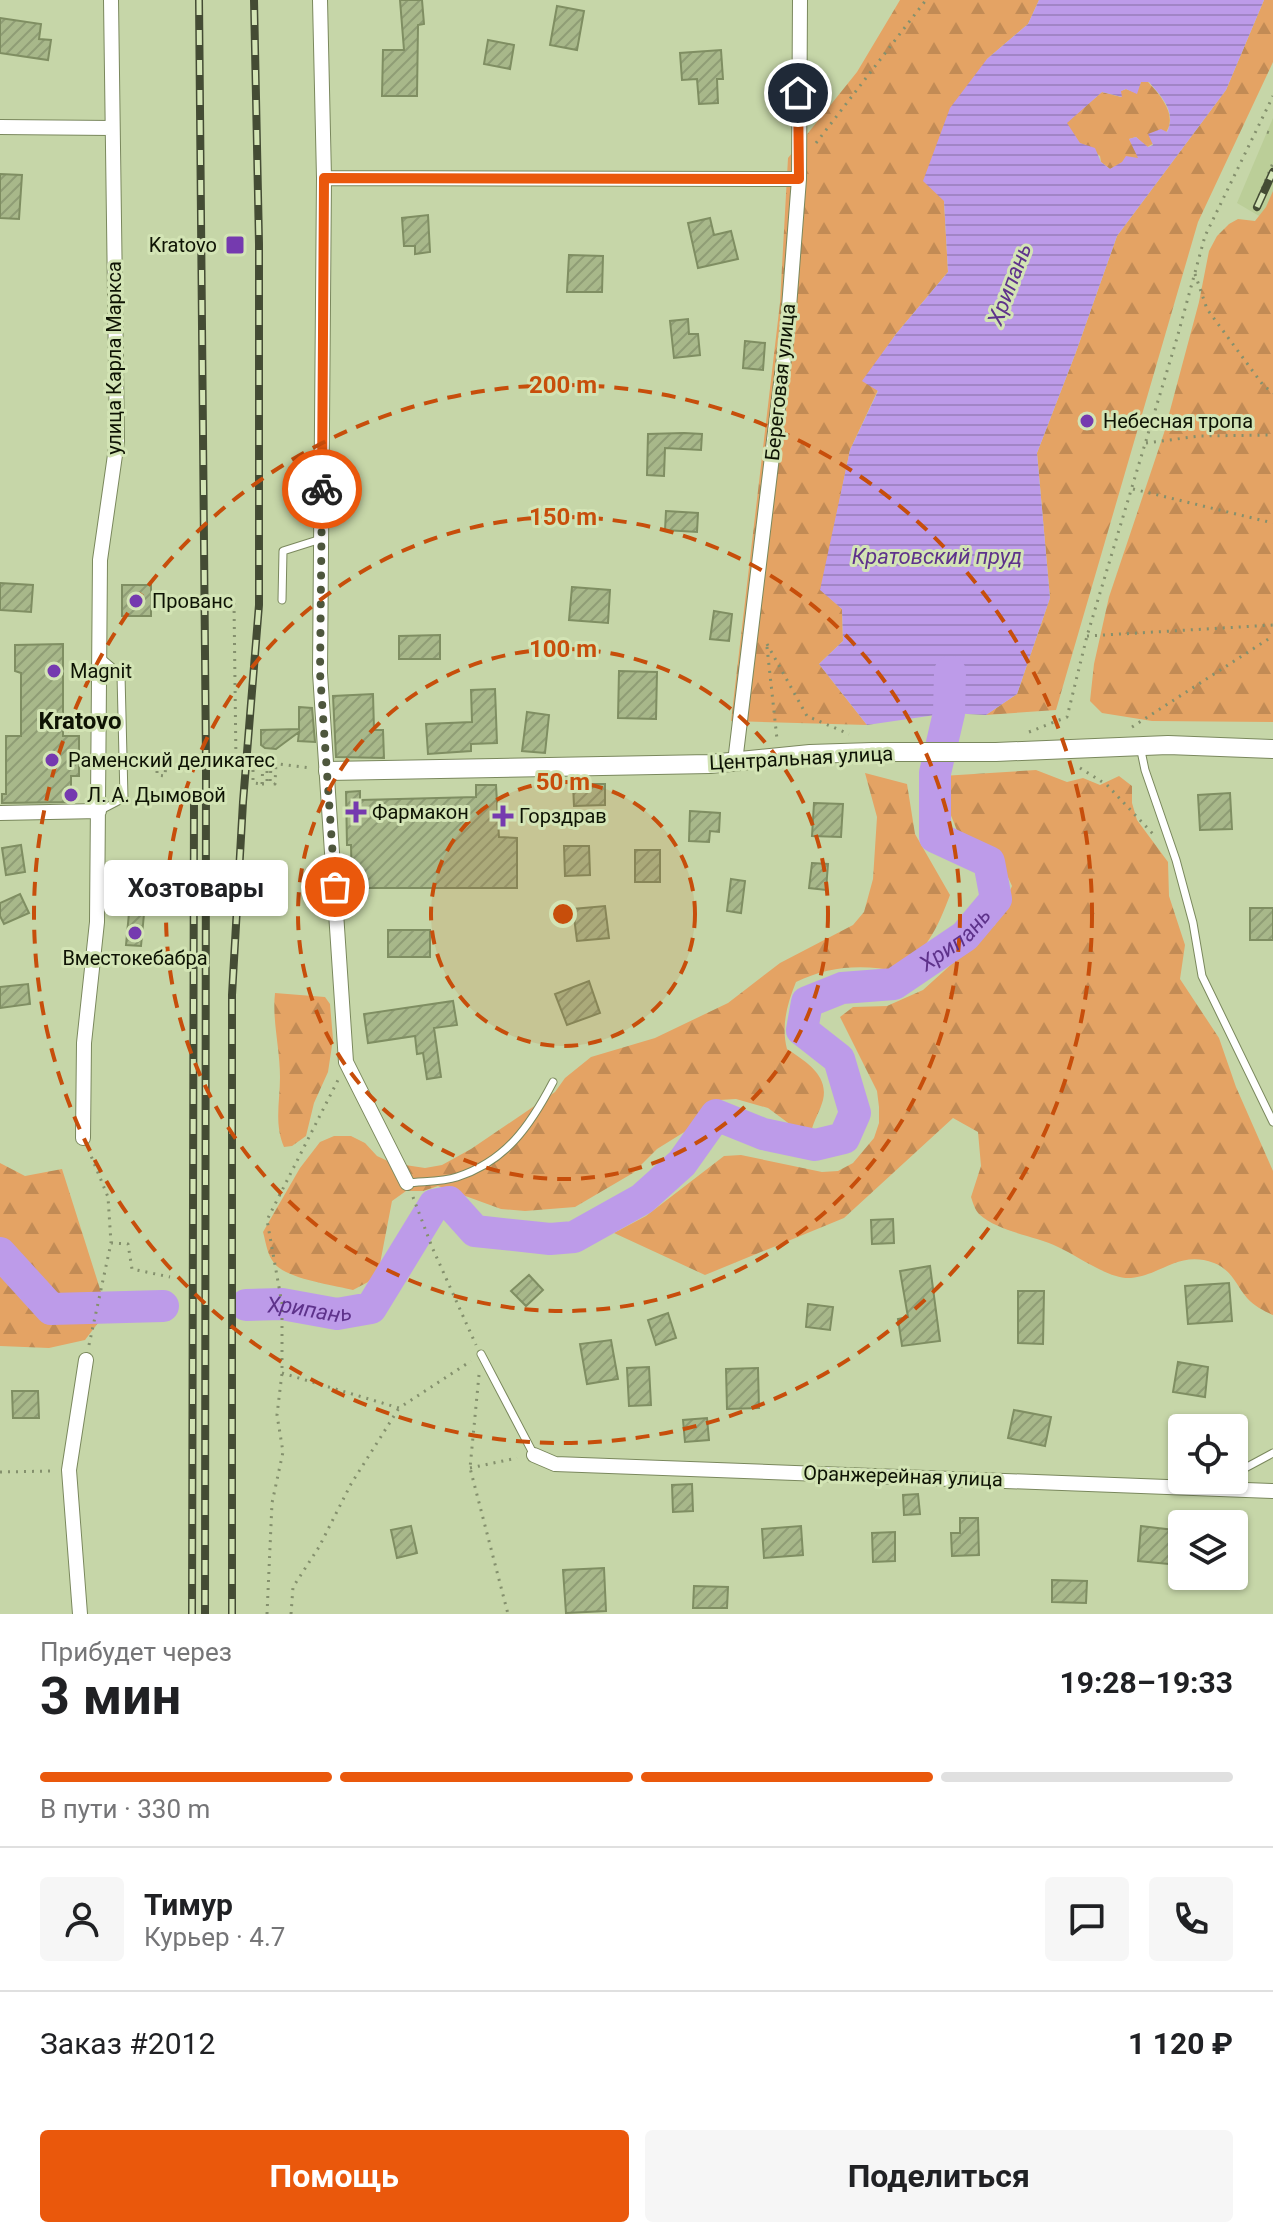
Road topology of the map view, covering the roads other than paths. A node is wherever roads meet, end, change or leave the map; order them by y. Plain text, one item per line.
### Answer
1 (320, 0) edge
2 (800, 0) edge
3 (109, 1) edge
4 (0, 127) edge
5 (112, 128) junction
6 (324, 178) junction
7 (799, 179) junction
8 (321, 539) junction
9 (282, 600) dead end
10 (99, 657) junction
11 (1140, 746) junction
12 (1273, 749) edge
13 (735, 762) junction
14 (328, 771) junction
15 (99, 811) junction
16 (0, 813) edge
17 (553, 1082) dead end
18 (1273, 1122) edge
19 (83, 1138) dead end
20 (407, 1183) joint
21 (481, 1354) road end
22 (86, 1360) road end
23 (1273, 1453) edge
24 (534, 1455) joint
25 (1248, 1466) edge
26 (1168, 1486) edge
27 (1248, 1490) edge
28 (1273, 1491) edge
29 (80, 1614) edge

1 - 6 street
2 - 7 street, Береговая улица
3 - 5 street, улица Карла Маркса
4 - 5 street
5 - 10 street, улица Карла Маркса
6 - 7 street
6 - 8 street
7 - 13 street, Береговая улица
8 - 9 lane
8 - 14 street
10 - 15 street, улица Карла Маркса
10 - 15 lane
11 - 12 street, Центральная улица
11 - 13 street, Центральная улица
11 - 18 lane
13 - 14 street, Центральная улица
14 - 20 street
15 - 16 street
15 - 19 street, улица Карла Маркса
17 - 20 lane
21 - 24 lane
22 - 29 street
23 - 25 lane
24 - 26 street, Оранжерейная улица
27 - 28 street, Оранжерейная улица

